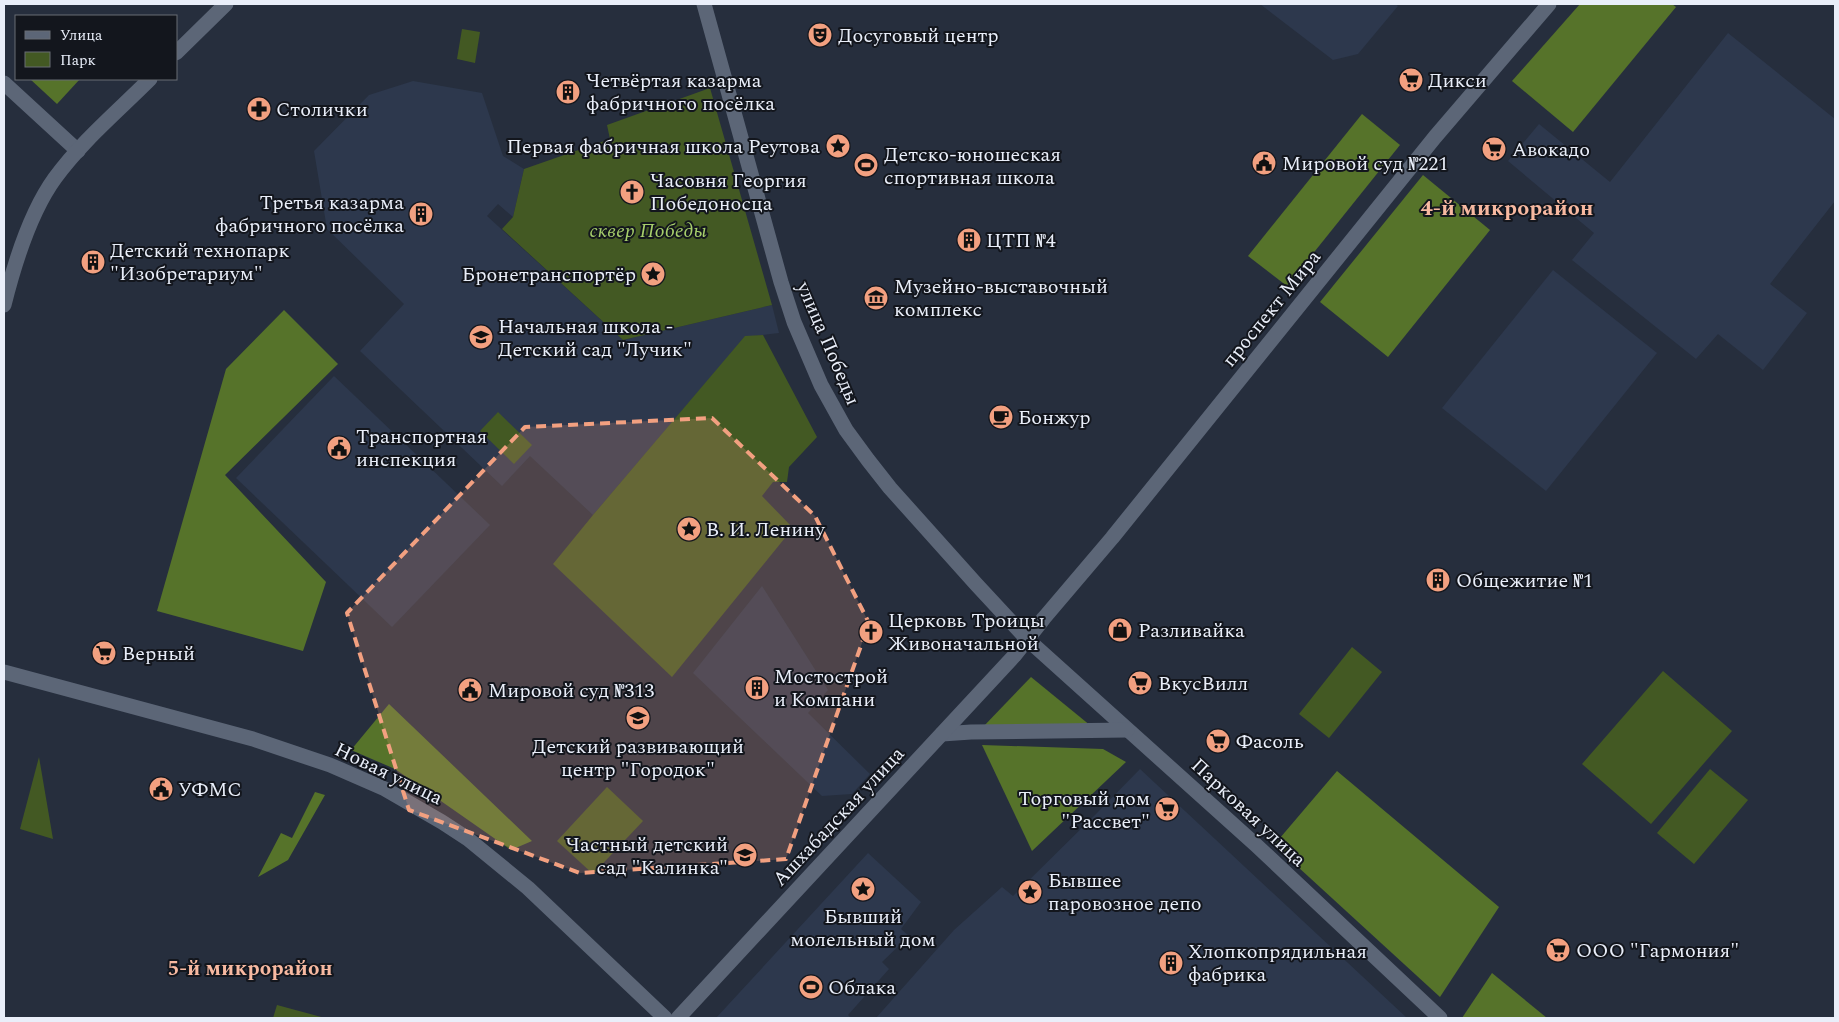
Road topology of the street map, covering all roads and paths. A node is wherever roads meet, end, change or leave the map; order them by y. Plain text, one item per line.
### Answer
1 (226, 4) edge
2 (704, 4) edge
3 (1549, 4) edge
4 (178, 51) edge
5 (149, 80) edge
6 (4, 83) edge
7 (78, 151) junction
8 (4, 305) edge
9 (1027, 639) junction
10 (4, 672) edge
11 (1127, 730) junction
12 (942, 734) junction
13 (665, 1018) edge
14 (678, 1018) edge
15 (1440, 1018) edge

1 - 4 street
2 - 9 street, улица Победы
3 - 9 street, проспект Мира
5 - 7 street
6 - 7 street
7 - 8 street
9 - 11 street, Парковая улица
9 - 12 street, Ашхабадская улица
10 - 13 street, Новая улица
11 - 12 street
11 - 15 street, Парковая улица
12 - 14 street, Ашхабадская улица

